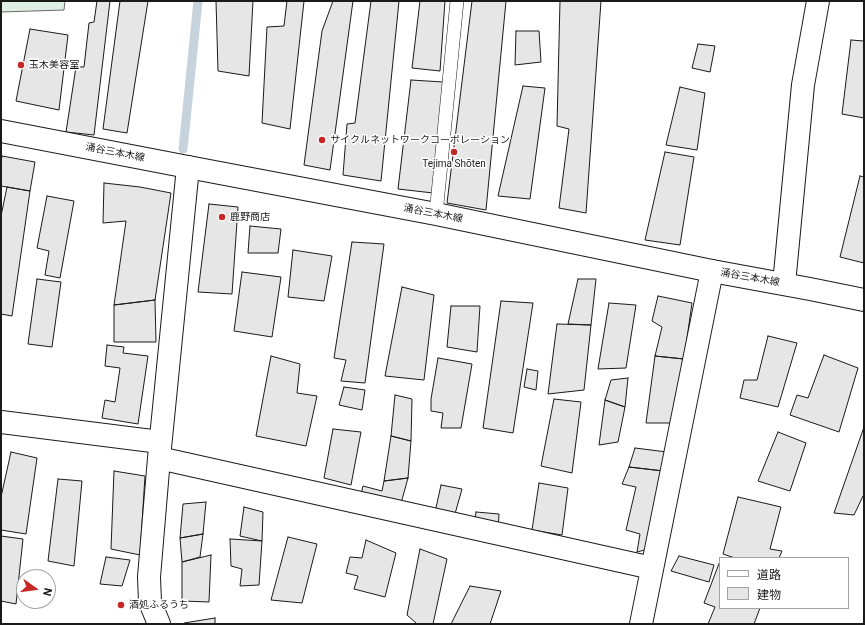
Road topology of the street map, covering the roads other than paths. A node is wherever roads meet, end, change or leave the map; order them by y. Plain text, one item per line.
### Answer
1 (457, 1) edge
2 (818, 1) edge
3 (1, 130) edge
4 (188, 167) junction
5 (436, 214) junction
6 (712, 271) junction
7 (784, 284) junction
8 (864, 300) edge
9 (1, 422) edge
10 (160, 450) junction
11 (652, 568) junction
12 (159, 624) edge
13 (641, 624) edge

1 - 5 lane
2 - 7 street
3 - 4 street, 涌谷三本木線
4 - 5 street, 涌谷三本木線
4 - 10 street
5 - 6 street, 涌谷三本木線
6 - 7 street, 涌谷三本木線
6 - 11 street
7 - 8 street, 涌谷三本木線
9 - 10 street
10 - 11 street
10 - 12 street
11 - 13 street

